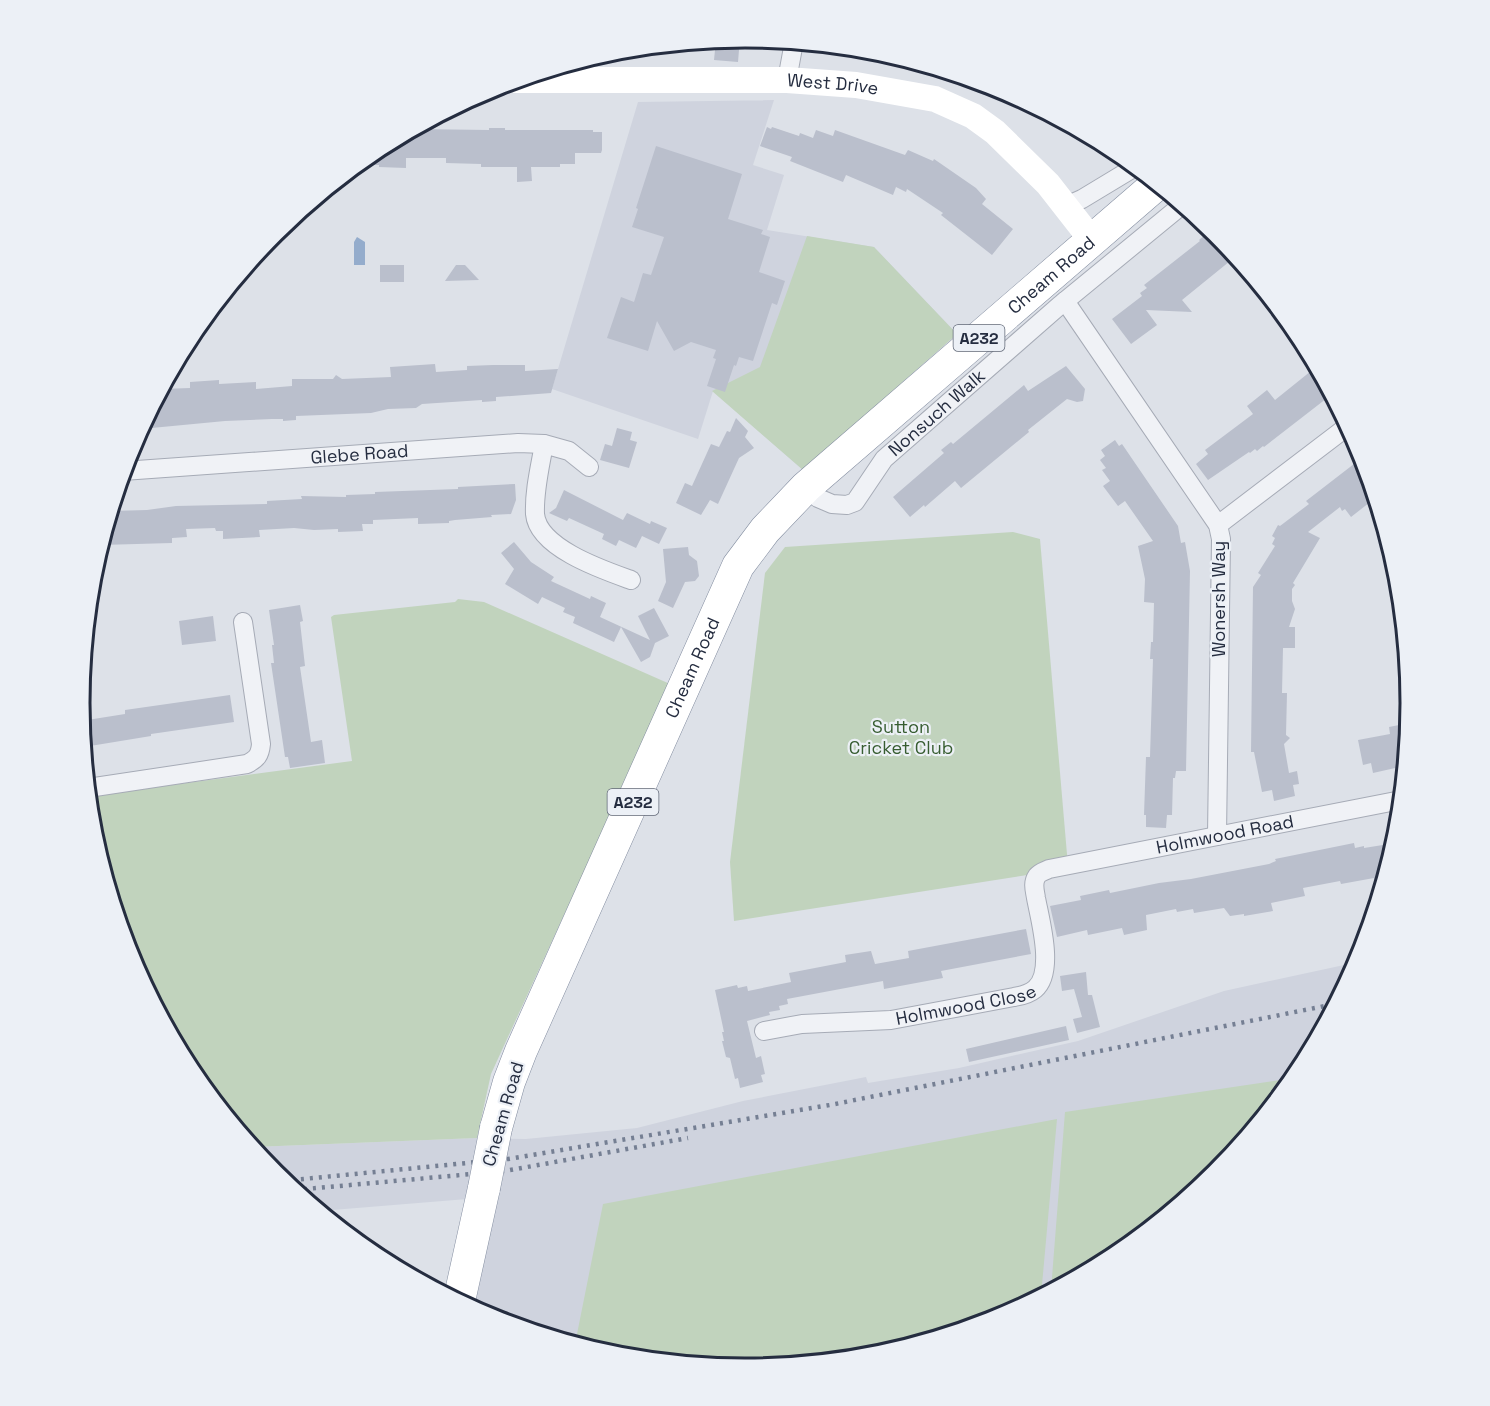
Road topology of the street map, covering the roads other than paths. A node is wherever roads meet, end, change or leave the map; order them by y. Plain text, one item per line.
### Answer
1 (793, 50) edge
2 (543, 80) edge
3 (787, 80) junction
4 (1128, 171) edge
5 (1151, 189) edge
6 (1064, 207) junction
7 (1176, 210) edge
8 (1091, 240) junction
9 (1065, 301) junction
10 (1341, 432) edge
11 (544, 444) junction
12 (589, 467) dead end
13 (133, 470) edge
14 (806, 487) junction
15 (1218, 525) junction
16 (631, 580) dead end
17 (243, 622) dead end
18 (96, 786) edge
19 (1392, 802) edge
20 (1217, 836) junction
21 (1049, 869) joint
22 (764, 1031) dead end
23 (461, 1293) edge

1 - 3 street
2 - 3 street, West Drive
3 - 6 street, West Drive
4 - 6 street
5 - 8 highway, Cheam Road / A232
6 - 8 street, West Drive
7 - 9 street, Nonsuch Walk
8 - 14 highway, Cheam Road / A232
9 - 14 street, Nonsuch Walk
9 - 15 street, Wonersh Way
10 - 15 street
11 - 12 street, Glebe Road
11 - 13 street, Glebe Road
11 - 16 street
14 - 23 highway, Cheam Road / A232, bridge
15 - 20 street, Wonersh Way
17 - 18 street
19 - 20 street, Holmwood Road
20 - 21 street, Holmwood Road
21 - 22 street, Holmwood Close

